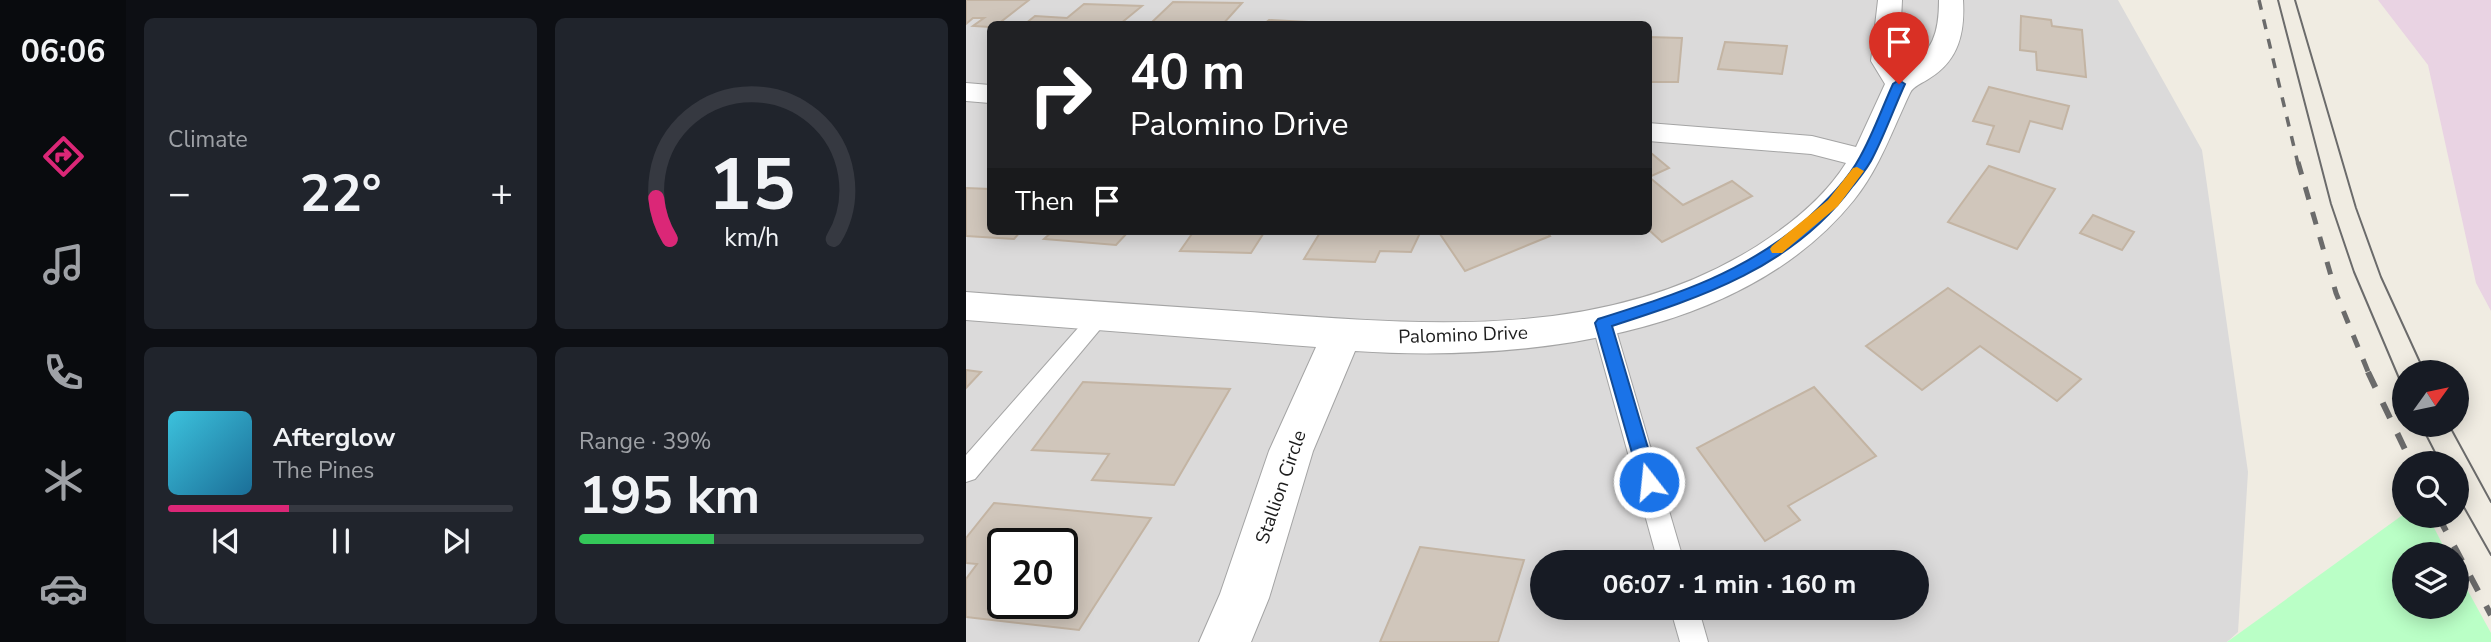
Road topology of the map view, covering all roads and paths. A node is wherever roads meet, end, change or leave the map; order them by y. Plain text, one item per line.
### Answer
1 (1890, 0) edge
2 (1951, 0) edge
3 (1899, 84) junction
4 (966, 92) edge
5 (987, 94) edge
6 (1652, 132) edge
7 (1866, 159) junction
8 (966, 306) edge
9 (1100, 316) junction
10 (1603, 323) junction
11 (1342, 334) junction
12 (966, 472) edge
13 (1668, 550) edge
14 (1688, 620) edge
15 (1225, 642) edge
16 (1694, 642) edge

1 - 3 street
2 - 3 street
3 - 7 street, Palomino Drive
4 - 5 street
6 - 7 street
7 - 10 street, Palomino Drive
8 - 9 street, Palomino Drive
9 - 11 street, Palomino Drive
9 - 12 lane
10 - 11 street, Palomino Drive
10 - 13 lane
11 - 15 street, Stallion Circle
14 - 16 lane

